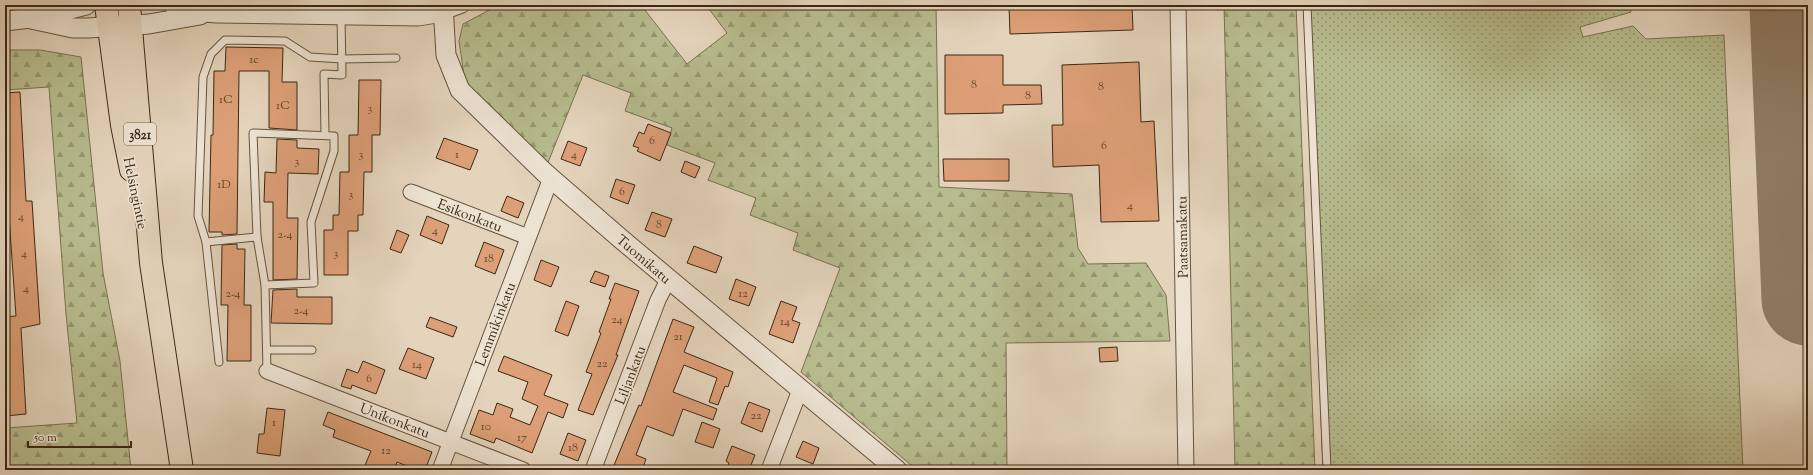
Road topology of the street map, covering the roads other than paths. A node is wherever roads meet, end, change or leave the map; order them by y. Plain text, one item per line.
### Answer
1 (86, 5) edge
2 (106, 5) edge
3 (174, 5) edge
4 (462, 5) edge
5 (1178, 5) edge
6 (1307, 5) edge
7 (443, 9) edge
8 (217, 13) junction
9 (130, 15) edge
10 (341, 15) junction
11 (19, 16) edge
12 (108, 27) junction
13 (396, 58) dead end
14 (342, 60) junction
15 (324, 135) junction
16 (551, 178) junction
17 (412, 192) dead end
18 (257, 237) junction
19 (528, 237) junction
20 (206, 242) junction
21 (151, 263) junction
22 (668, 280) junction
23 (265, 285) junction
24 (266, 350) junction
25 (312, 350) dead end
26 (219, 362) dead end
27 (267, 371) joint
28 (800, 390) junction
29 (451, 441) junction
30 (182, 470) edge
31 (440, 470) edge
32 (523, 470) edge
33 (593, 470) edge
34 (769, 470) edge
35 (897, 470) edge
36 (1186, 470) edge
37 (1327, 470) edge

1 - 11 street
2 - 12 main road, Helsingintie / 3821
3 - 8 street
4 - 7 street
5 - 36 street, Paatsamakatu
6 - 37 lane
7 - 10 street
7 - 16 street, Tuomikatu
8 - 9 street
8 - 10 street
9 - 12 street
9 - 21 main road, Helsingintie / 3821
10 - 14 lane
11 - 12 street
12 - 21 main road, Helsingintie / 3821
13 - 14 lane
14 - 15 lane
14 - 20 lane
15 - 18 lane
15 - 23 lane
16 - 19 street, Lemmikinkatu
16 - 22 street, Tuomikatu
17 - 19 street, Esikonkatu
18 - 20 lane
18 - 23 lane
19 - 29 street, Lemmikinkatu
20 - 26 lane
21 - 30 main road, Helsingintie / 3821
22 - 28 street, Tuomikatu
22 - 33 street, Liljankatu
23 - 24 lane
24 - 25 lane
24 - 27 lane
27 - 29 street, Unikonkatu
28 - 34 street
28 - 35 street, Tuomikatu
29 - 31 street, Lemmikinkatu
29 - 32 street, Unikonkatu

